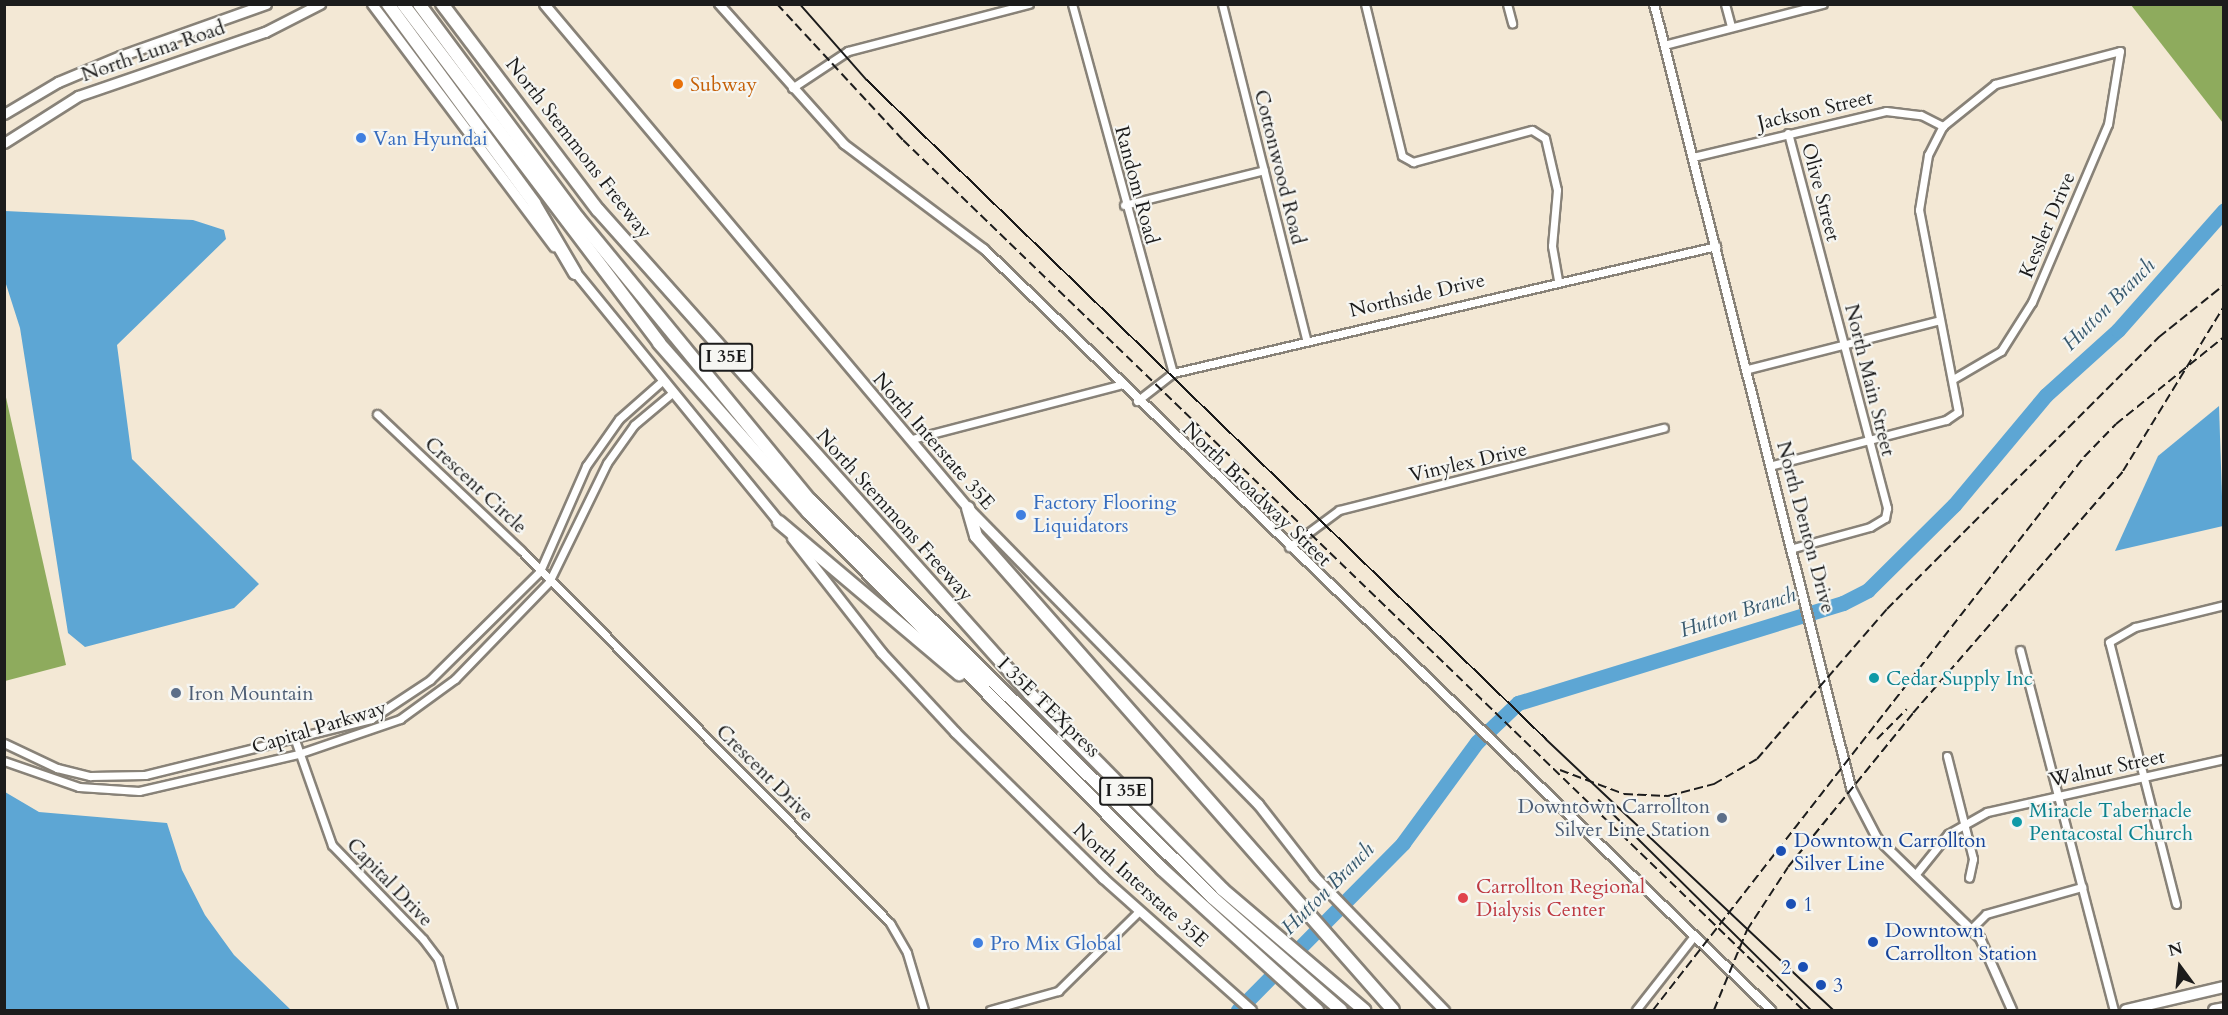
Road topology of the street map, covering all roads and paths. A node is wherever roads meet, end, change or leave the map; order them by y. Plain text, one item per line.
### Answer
1 (266, 4) edge
2 (320, 4) edge
3 (372, 4) edge
4 (388, 4) edge
5 (403, 4) edge
6 (419, 4) edge
7 (442, 4) edge
8 (544, 4) edge
9 (719, 4) edge
10 (1029, 4) edge
11 (1072, 4) edge
12 (1222, 4) edge
13 (1365, 4) edge
14 (1507, 4) edge
15 (1654, 4) edge
16 (1725, 4) edge
17 (1823, 4) edge
18 (1512, 23) dead end
19 (1731, 26) junction
20 (1664, 45) junction
21 (792, 88) junction
22 (4, 114) edge
23 (1943, 126) junction
24 (1788, 133) junction
25 (4, 143) edge
26 (1693, 157) junction
27 (1264, 170) junction
28 (1124, 205) junction
29 (1716, 246) junction
30 (1821, 260) joint
31 (575, 273) junction
32 (1558, 279) junction
33 (1937, 321) junction
34 (1306, 338) junction
35 (1844, 346) junction
36 (1748, 369) junction
37 (1173, 373) junction
38 (1953, 379) junction
39 (661, 382) junction
40 (1119, 385) junction
41 (671, 394) junction
42 (1137, 401) junction
43 (377, 414) dead end
44 (1664, 428) dead end
45 (912, 439) junction
46 (1867, 439) junction
47 (1773, 465) junction
48 (968, 508) junction
49 (779, 522) junction
50 (1289, 547) junction
51 (1794, 548) junction
52 (540, 571) junction
53 (549, 582) junction
54 (2223, 605) edge
55 (2020, 651) dead end
56 (976, 687) junction
57 (295, 740) junction
58 (4, 743) edge
59 (298, 754) junction
60 (1947, 756) dead end
61 (2223, 759) edge
62 (4, 761) edge
63 (2142, 778) junction
64 (2058, 796) junction
65 (1964, 820) junction
66 (1915, 875) junction
67 (1969, 878) dead end
68 (2082, 887) junction
69 (1218, 893) junction
70 (2176, 904) dead end
71 (1139, 911) junction
72 (1972, 927) junction
73 (1694, 936) junction
74 (2223, 987) edge
75 (2223, 1008) edge
76 (453, 1011) edge
77 (924, 1011) edge
78 (990, 1011) edge
79 (1251, 1011) edge
80 (1317, 1011) edge
81 (1341, 1011) edge
82 (1364, 1011) edge
83 (1393, 1011) edge
84 (1444, 1011) edge
85 (1636, 1011) edge
86 (1771, 1011) edge
87 (2012, 1011) edge
88 (2114, 1011) edge
89 (2126, 1011) edge
90 (2214, 1011) edge

1 - 22 main road, North Luna Road
2 - 25 main road, North Luna Road
3 - 31 main road, North Interstate 35E
4 - 31 highway
5 - 56 highway, I 35E
6 - 69 highway, I 35E TEXpress
7 - 69 highway, North Stemmons Freeway / I 35E
8 - 45 main road, North Interstate 35E
9 - 21 street, North Broadway Street
10 - 21 street
11 - 28 street, Random Road
12 - 27 street, Cottonwood Road
13 - 32 street
14 - 18 street
15 - 20 street, North Denton Drive
16 - 19 street
17 - 19 street
19 - 20 street
20 - 26 street, North Denton Drive
21 - 40 street, North Broadway Street
23 - 24 street, Jackson Street
23 - 33 street
23 - 38 street, Kessler Drive
24 - 26 street, Jackson Street
24 - 30 street, Olive Street
26 - 29 street, North Denton Drive
27 - 28 street
27 - 34 street, Cottonwood Road
28 - 37 street, Random Road
29 - 32 street, Northside Drive
29 - 36 street, North Denton Drive
30 - 35 street, North Main Street
31 - 39 main road, North Interstate 35E
32 - 34 street, Northside Drive
33 - 35 street
33 - 38 street
34 - 37 street, Northside Drive
35 - 36 street
35 - 46 street, North Main Street
36 - 47 street, North Denton Drive
37 - 42 street, Northside Drive
38 - 46 street
39 - 41 main road, North Interstate 35E
39 - 52 street, Capital Parkway
40 - 42 street, North Broadway Street
40 - 45 street
41 - 49 main road, North Interstate 35E
41 - 53 street, Capital Parkway
42 - 50 street, North Broadway Street
43 - 52 street, Crescent Circle
44 - 50 street, Vinylex Drive
45 - 48 main road, North Interstate 35E
46 - 47 street
46 - 51 street, North Main Street
47 - 51 street, North Denton Drive
48 - 83 highway
48 - 84 main road, North Interstate 35E
49 - 56 highway
49 - 71 main road, North Interstate 35E
50 - 73 street, North Broadway Street
51 - 66 street, North Denton Drive
52 - 53 street, Crescent Circle
52 - 57 street, Capital Parkway
53 - 59 street, Capital Parkway
53 - 77 street, Crescent Drive
54 - 63 street
55 - 64 street
56 - 80 highway, I 35E
57 - 58 street, Capital Parkway
57 - 59 street, Capital Drive
59 - 62 street, Capital Parkway
59 - 76 street, Capital Drive
60 - 65 street
61 - 63 street, Walnut Street
63 - 64 street, Walnut Street
63 - 70 street
64 - 65 street, Walnut Street
64 - 68 street
65 - 66 street
65 - 67 street
66 - 72 street, North Denton Drive
68 - 72 street
68 - 88 street
69 - 81 highway, I 35E TEXpress
69 - 82 highway, North Stemmons Freeway / I 35E
71 - 78 street
71 - 79 main road, North Interstate 35E
72 - 87 street, North Denton Drive
73 - 85 street
73 - 86 street, North Broadway Street
74 - 89 main road
75 - 90 main road

